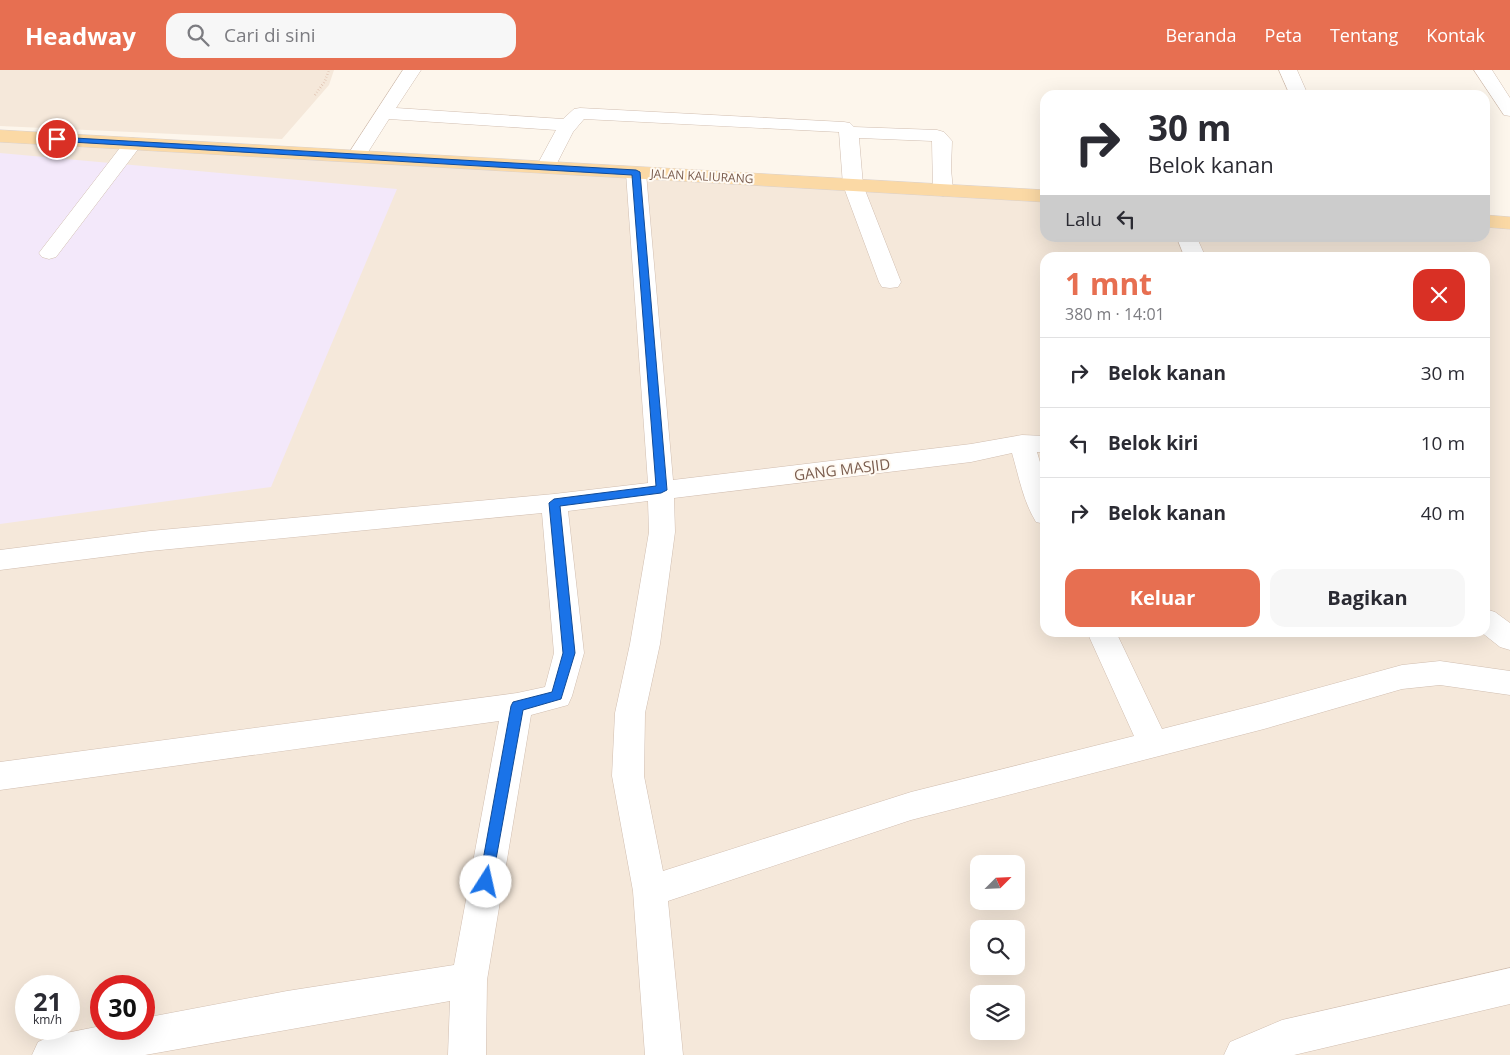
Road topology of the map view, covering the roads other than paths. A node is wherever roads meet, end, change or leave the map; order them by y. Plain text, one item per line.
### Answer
1 (412, 70) edge
2 (1288, 70) edge
3 (1483, 70) edge
4 (1297, 90) edge
5 (1510, 111) edge
6 (383, 113) junction
7 (569, 125) junction
8 (848, 132) junction
9 (0, 136) edge
10 (133, 144) junction
11 (356, 156) junction
12 (546, 167) junction
13 (636, 172) junction
14 (853, 185) junction
15 (943, 190) junction
16 (1040, 196) edge
17 (1490, 222) edge
18 (1510, 223) edge
19 (49, 253) dead end
20 (890, 282) dead end
21 (1034, 443) edge
22 (661, 490) junction
23 (554, 503) junction
24 (1040, 504) edge
25 (0, 560) edge
26 (1490, 624) edge
27 (1103, 637) edge
28 (1510, 639) edge
29 (1510, 683) edge
30 (517, 706) junction
31 (1154, 744) junction
32 (0, 776) edge
33 (650, 890) junction
34 (469, 980) junction
35 (1510, 986) edge
36 (124, 1048) edge
37 (51, 1055) edge
38 (466, 1055) edge
39 (664, 1055) edge
40 (1243, 1055) edge

1 - 6 street
2 - 4 street
3 - 5 street
6 - 7 street
6 - 11 street
7 - 8 street
7 - 12 street
8 - 14 street
8 - 15 street
9 - 10 main road, JALAN KALIURANG
10 - 11 main road, JALAN KALIURANG
10 - 19 street
11 - 12 main road, JALAN KALIURANG
12 - 13 main road, JALAN KALIURANG
13 - 14 main road, JALAN KALIURANG
13 - 22 street
14 - 15 main road, JALAN KALIURANG
14 - 20 street
15 - 16 main road, JALAN KALIURANG
17 - 18 main road
21 - 22 street, GANG MASJID
21 - 24 street
22 - 23 street, GANG MASJID
22 - 33 street
23 - 25 street, GANG MASJID
23 - 30 street
26 - 28 street
27 - 31 street
29 - 31 street
30 - 32 street
30 - 34 street
31 - 33 street
33 - 39 street
34 - 36 street
34 - 38 street
35 - 40 street
36 - 37 street

